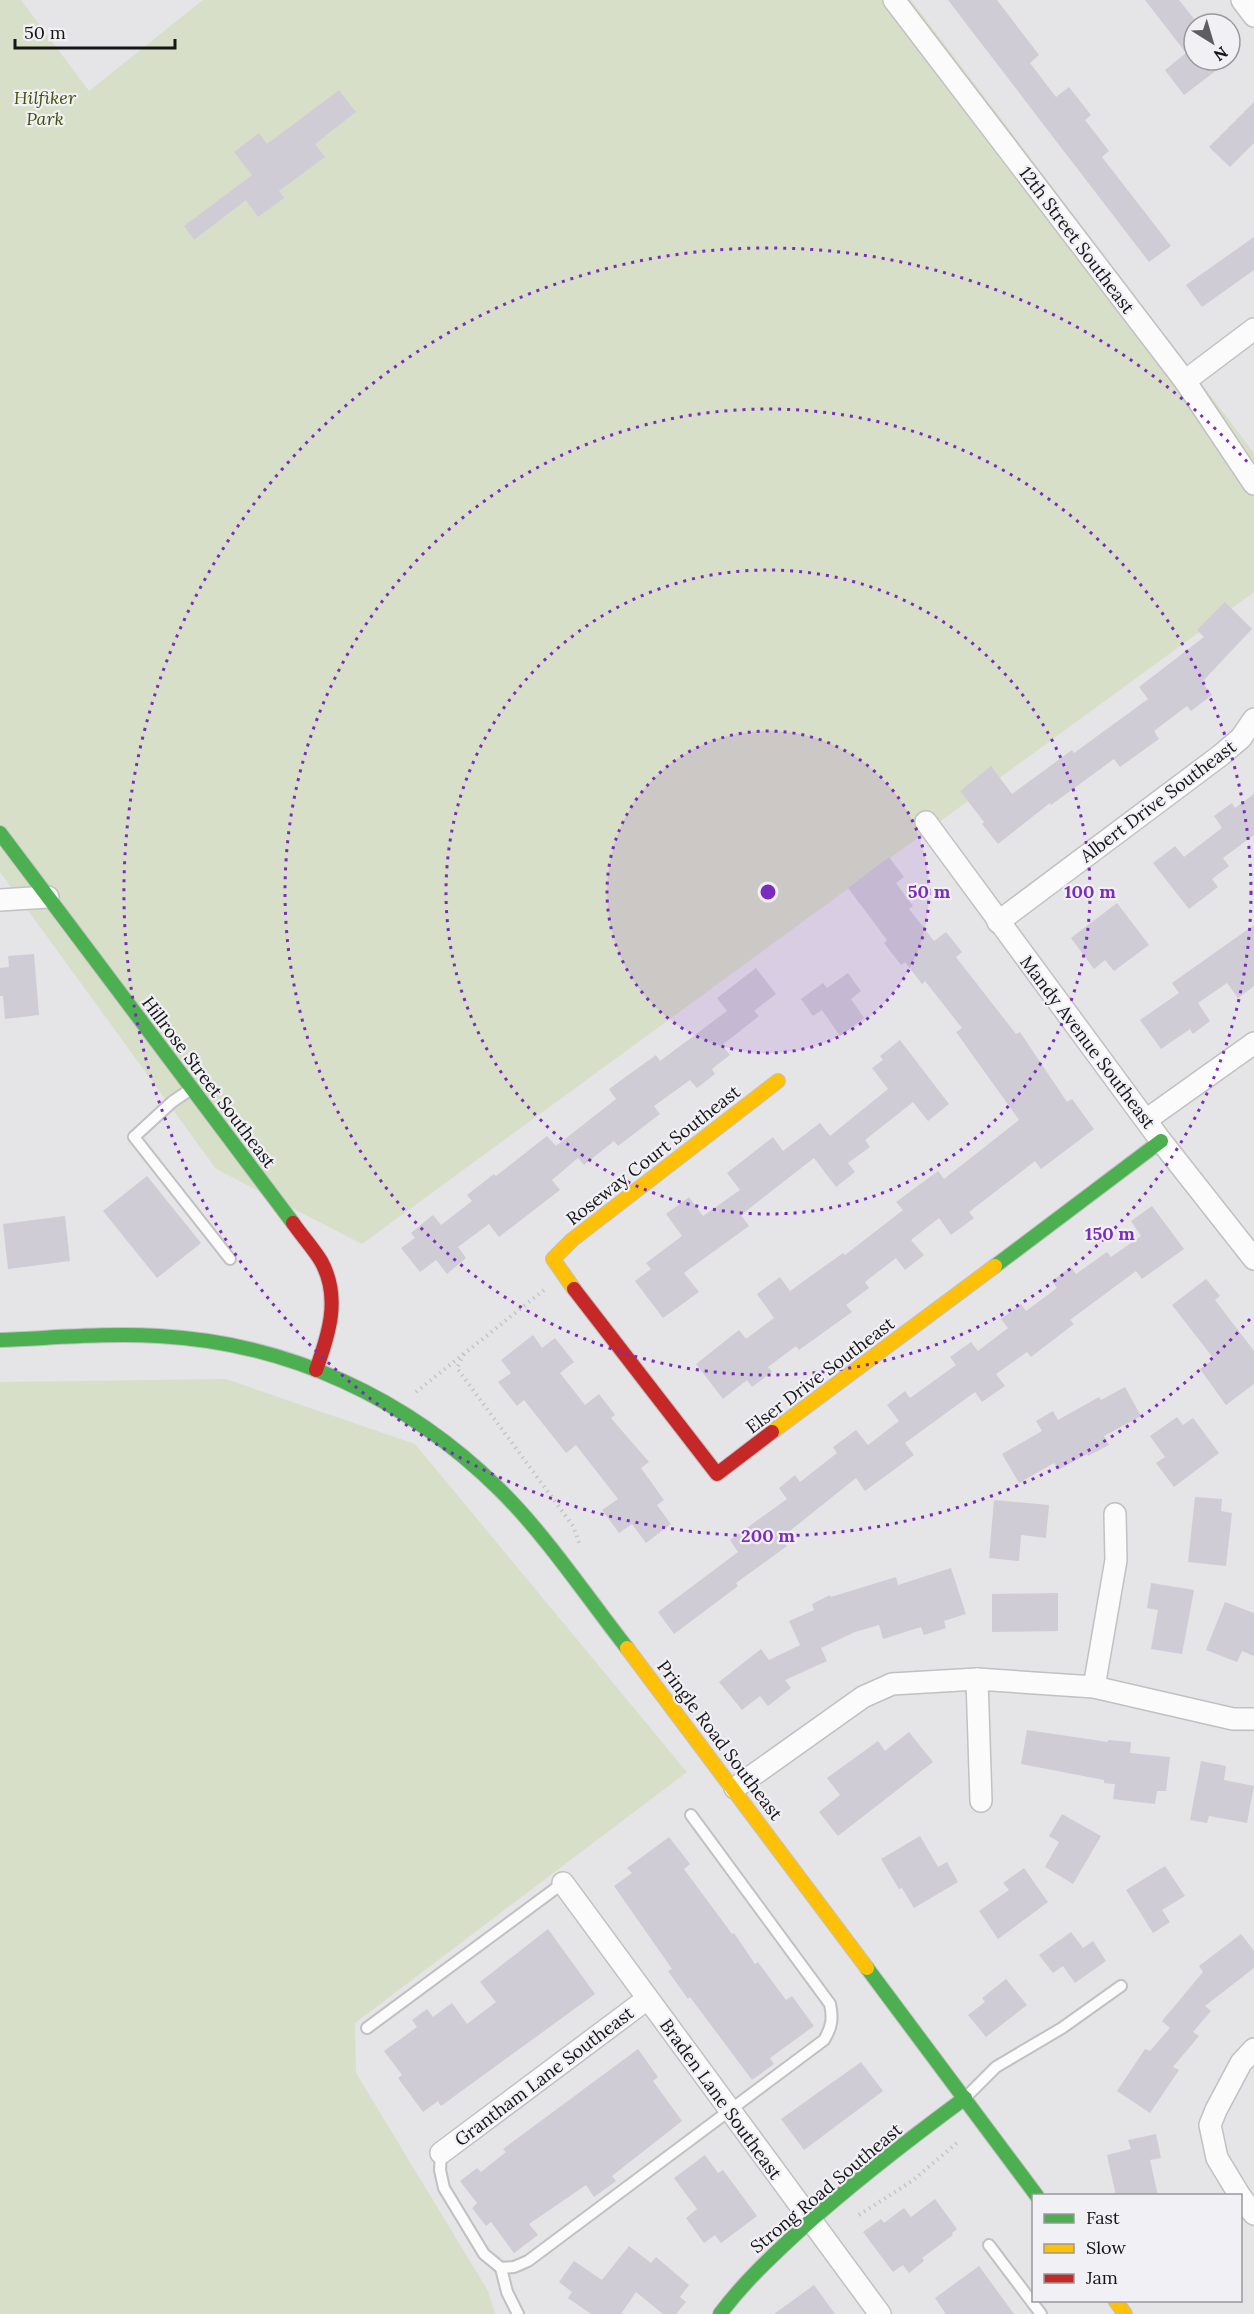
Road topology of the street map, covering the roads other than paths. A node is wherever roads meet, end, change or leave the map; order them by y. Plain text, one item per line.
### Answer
1 (894, 0) edge
2 (1242, 0) edge
3 (1254, 16) edge
4 (1254, 329) edge
5 (1185, 381) junction
6 (1254, 484) edge
7 (1254, 719) edge
8 (926, 822) dead end
9 (0, 833) edge
10 (48, 897) junction
11 (0, 900) edge
12 (998, 921) junction
13 (1254, 1043) edge
14 (778, 1081) dead end
15 (192, 1089) junction
16 (1146, 1120) junction
17 (1161, 1141) junction
18 (230, 1259) dead end
19 (553, 1259) joint
20 (1254, 1259) edge
21 (0, 1340) edge
22 (316, 1370) junction
23 (1115, 1515) dead end
24 (977, 1679) junction
25 (1094, 1687) junction
26 (1254, 1719) edge
27 (735, 1788) junction
28 (981, 1801) dead end
29 (691, 1815) dead end
30 (563, 1883) joint
31 (1121, 1986) dead end
32 (647, 1999) junction
33 (367, 2028) dead end
34 (1254, 2049) edge
35 (965, 2098) junction
36 (729, 2111) junction
37 (441, 2153) joint
38 (1036, 2194) edge
39 (1239, 2194) edge
40 (1242, 2199) edge
41 (1254, 2214) edge
42 (810, 2221) junction
43 (989, 2245) dead end
44 (501, 2268) junction
45 (1116, 2302) edge
46 (518, 2314) edge
47 (720, 2314) edge
48 (880, 2314) edge
49 (1041, 2314) edge
50 (1125, 2314) edge

1 - 5 street, 12th Street Southeast
2 - 3 street
4 - 5 street
5 - 6 street, 12th Street Southeast
7 - 12 street, Albert Drive Southeast
8 - 12 street, Mandy Avenue Southeast
9 - 10 street, Hillrose Street Southeast
10 - 11 street
10 - 15 street, Hillrose Street Southeast
12 - 16 street, Mandy Avenue Southeast
13 - 16 street
14 - 19 street, Roseway Court Southeast
15 - 18 lane
15 - 22 street, Hillrose Street Southeast
16 - 17 street, Mandy Avenue Southeast
17 - 19 street, Elser Drive Southeast
17 - 20 street, Mandy Avenue Southeast
21 - 22 street, Pringle Road Southeast
22 - 27 street, Pringle Road Southeast
23 - 25 street
24 - 25 street
24 - 27 street
24 - 28 street
25 - 26 street
27 - 35 street, Pringle Road Southeast
29 - 36 lane
30 - 32 street, Braden Lane Southeast
30 - 33 lane
31 - 35 lane
32 - 36 street, Braden Lane Southeast
32 - 37 street, Grantham Lane Southeast
34 - 39 street
35 - 38 street, Pringle Road Southeast
35 - 42 street, Strong Road Southeast
36 - 42 street, Braden Lane Southeast
36 - 44 lane
37 - 44 lane
40 - 41 street
42 - 47 street, Strong Road Southeast
42 - 48 street, Braden Lane Southeast
43 - 49 lane
44 - 46 lane
45 - 50 street

